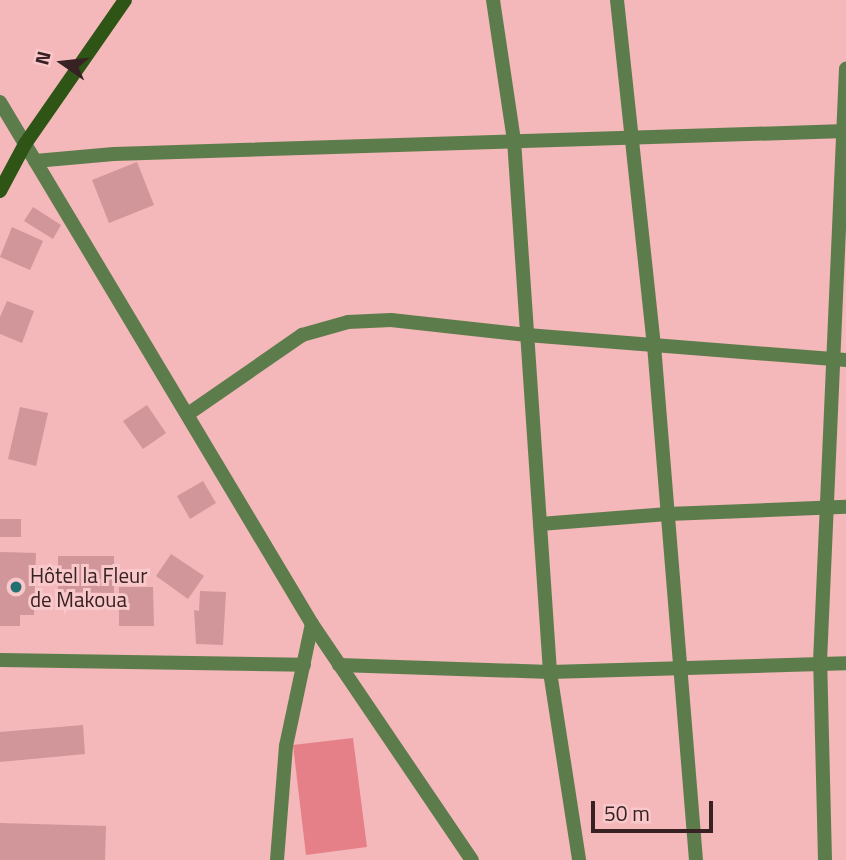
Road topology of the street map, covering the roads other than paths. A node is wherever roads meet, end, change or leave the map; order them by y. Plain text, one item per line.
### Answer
1 (125, 0) edge
2 (493, 0) edge
3 (617, 0) edge
4 (846, 69) edge
5 (0, 102) edge
6 (845, 131) edge
7 (632, 136) junction
8 (514, 140) junction
9 (25, 144) junction
10 (35, 161) junction
11 (0, 191) edge
12 (527, 335) junction
13 (654, 345) junction
14 (839, 360) edge
15 (188, 414) junction
16 (846, 507) edge
17 (827, 508) junction
18 (668, 514) junction
19 (540, 524) junction
20 (312, 624) junction
21 (0, 660) edge
22 (820, 662) junction
23 (846, 663) edge
24 (304, 665) junction
25 (339, 665) junction
26 (681, 667) junction
27 (550, 672) junction
28 (277, 860) edge
29 (472, 860) edge
30 (579, 860) edge
31 (696, 860) edge
32 (825, 860) edge

1 - 9 main road
2 - 8 street
3 - 7 street
4 - 6 street
5 - 9 street
6 - 7 street
6 - 14 street
7 - 8 street
7 - 13 street
8 - 10 street
8 - 12 street
9 - 10 street
9 - 11 main road
10 - 15 street
12 - 13 street
12 - 15 street
12 - 19 street
13 - 14 street
13 - 18 street
14 - 17 street
15 - 20 street
16 - 17 street
17 - 18 street
17 - 22 street
18 - 19 street
18 - 26 street
19 - 27 street
20 - 24 street
20 - 25 street
21 - 24 street
22 - 23 street
22 - 26 street
22 - 32 street
24 - 28 street
25 - 27 street
25 - 29 street
26 - 27 street
26 - 31 street
27 - 30 street

